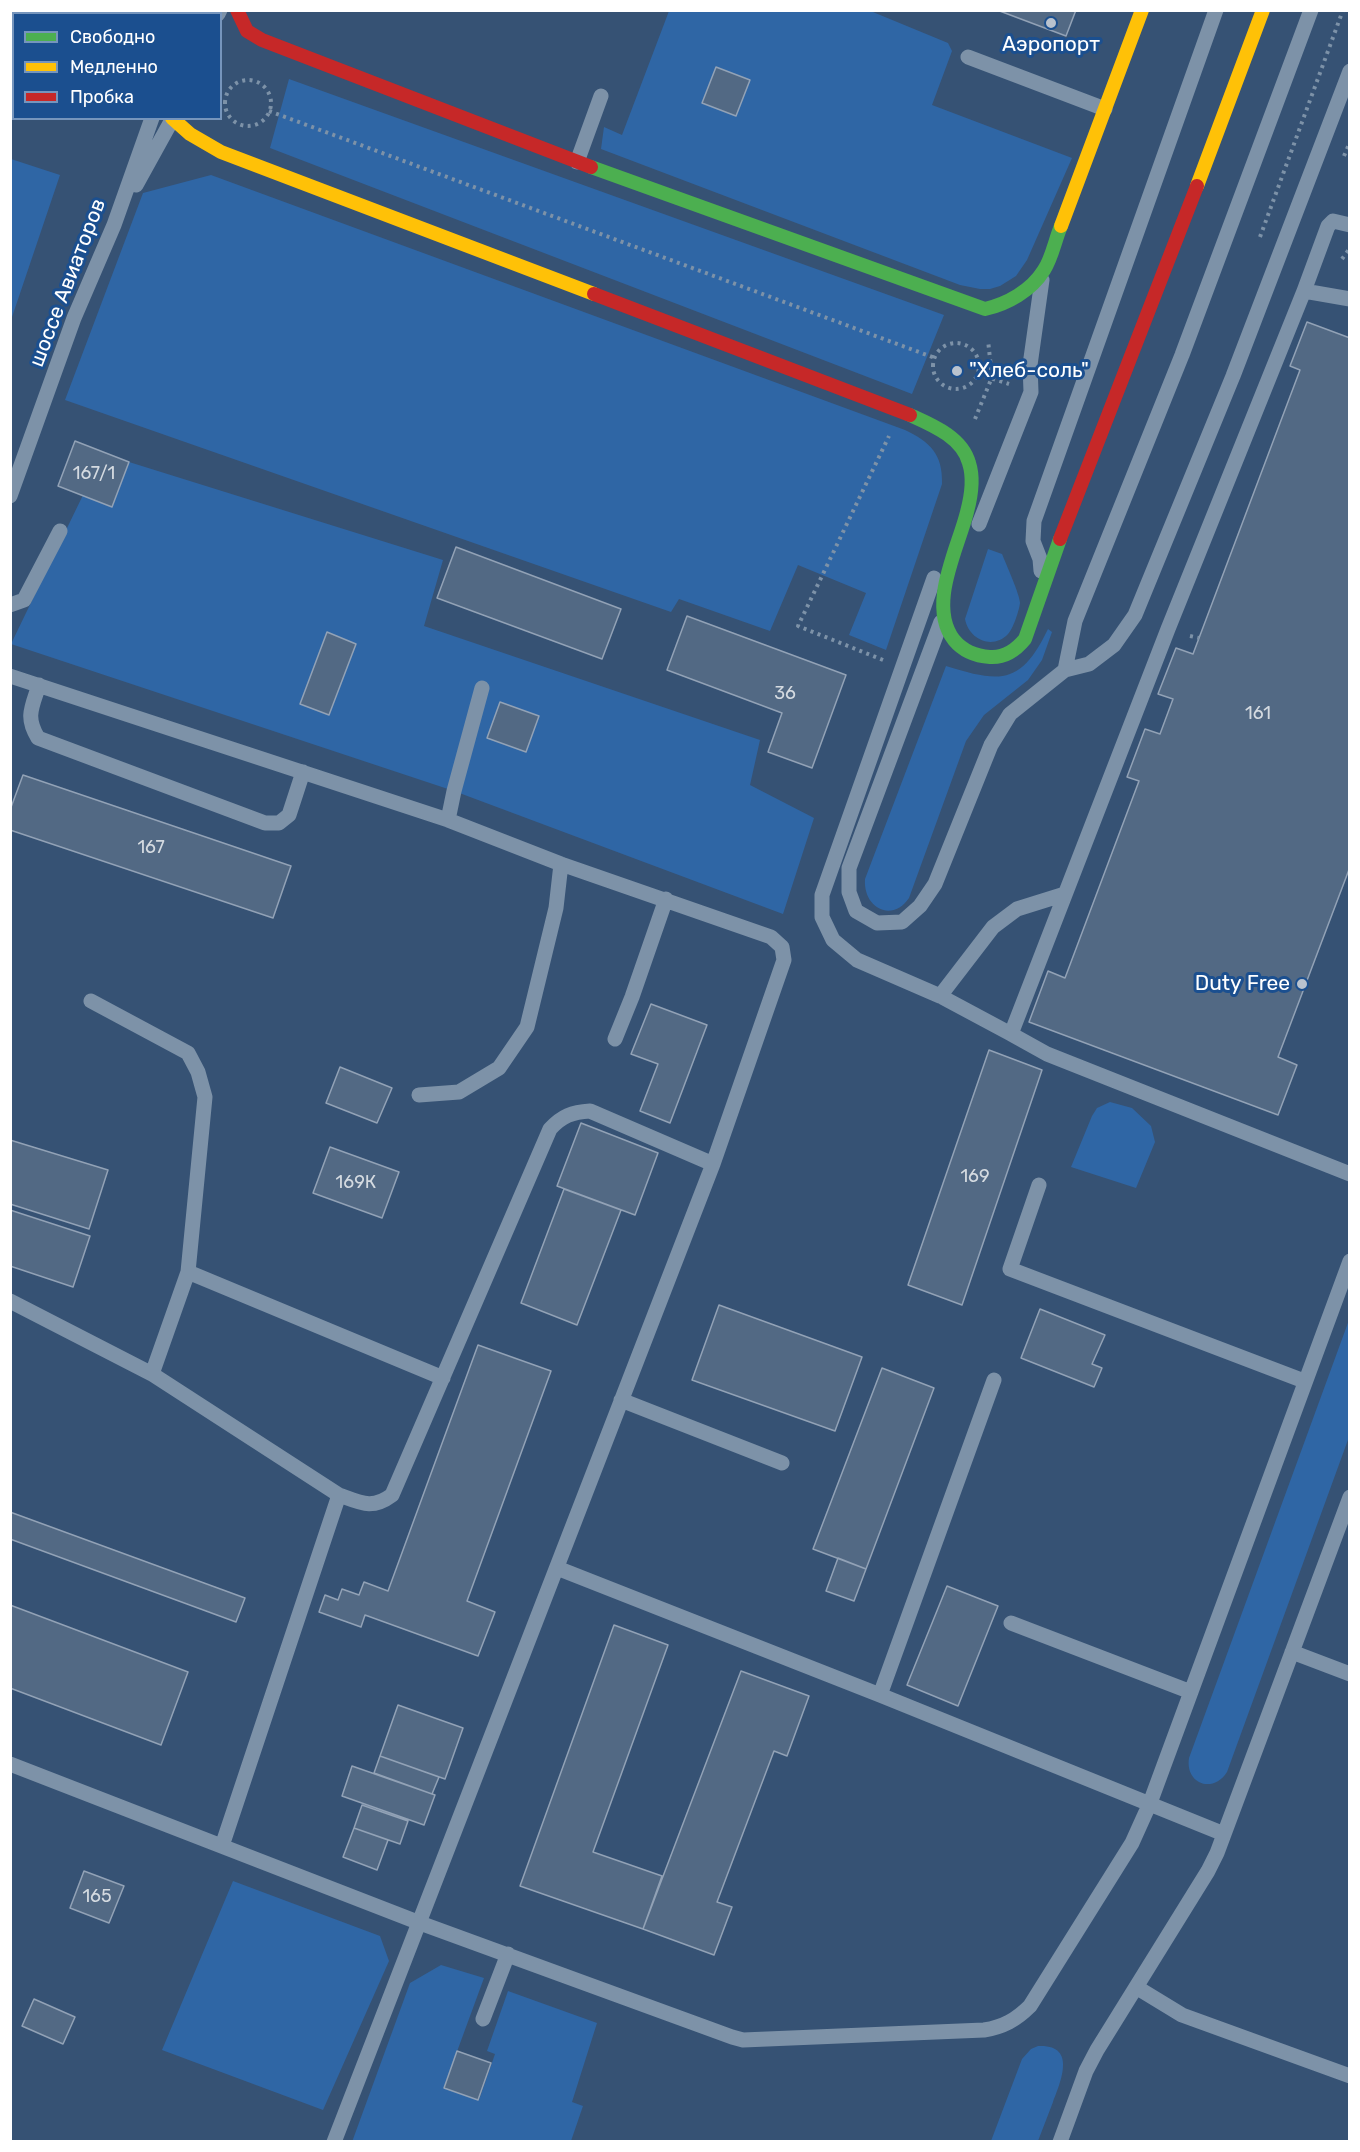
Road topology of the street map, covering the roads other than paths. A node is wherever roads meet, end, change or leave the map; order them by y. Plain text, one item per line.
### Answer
1 (237, 10) edge
2 (1142, 10) edge
3 (1216, 10) edge
4 (1263, 10) edge
5 (1311, 10) edge
6 (968, 57) dead end
7 (1350, 71) edge
8 (601, 96) dead end
9 (1105, 109) junction
10 (151, 120) edge
11 (171, 120) edge
12 (173, 120) edge
13 (577, 162) junction
14 (114, 225) junction
15 (1350, 225) edge
16 (1044, 270) junction
17 (1304, 291) junction
18 (1350, 298) edge
19 (970, 475) junction
20 (10, 496) edge
21 (60, 531) dead end
22 (1042, 595) junction
23 (10, 605) edge
24 (944, 612) junction
25 (1065, 670) junction
26 (10, 676) edge
27 (39, 685) junction
28 (482, 688) dead end
29 (303, 772) junction
30 (448, 820) junction
31 (561, 864) junction
32 (1065, 894) junction
33 (666, 899) junction
34 (940, 996) junction
35 (91, 1001) dead end
36 (1011, 1034) junction
37 (615, 1039) dead end
38 (419, 1095) dead end
39 (712, 1164) junction
40 (1350, 1174) edge
41 (1039, 1185) dead end
42 (1350, 1261) edge
43 (188, 1272) junction
44 (10, 1301) edge
45 (152, 1374) junction
46 (443, 1378) junction
47 (994, 1380) dead end
48 (1304, 1381) junction
49 (621, 1400) junction
50 (782, 1463) dead end
51 (339, 1495) junction
52 (1350, 1497) edge
53 (557, 1568) junction
54 (1011, 1623) dead end
55 (1292, 1652) junction
56 (1350, 1674) edge
57 (1191, 1692) junction
58 (880, 1695) junction
59 (11, 1765) edge
60 (1150, 1803) junction
61 (1224, 1834) junction
62 (222, 1846) junction
63 (420, 1923) junction
64 (508, 1954) junction
65 (1136, 1987) junction
66 (483, 2019) dead end
67 (1350, 2076) edge
68 (334, 2142) edge
69 (1060, 2142) edge

1 - 13 street
2 - 9 street
3 - 22 lane
4 - 22 street
5 - 25 lane
6 - 9 lane
7 - 25 lane
8 - 13 lane
9 - 16 street
10 - 14 lane, шоссе Авиаторов
11 - 14 lane
12 - 19 street
13 - 16 street
14 - 20 lane, шоссе Авиаторов
15 - 17 lane
16 - 24 lane
17 - 18 lane
17 - 32 lane
19 - 24 street
19 - 34 lane
21 - 23 lane
22 - 24 street
24 - 25 lane
26 - 27 lane
27 - 29 lane
27 - 29 lane
28 - 30 lane
29 - 30 lane
30 - 31 lane
31 - 33 lane
31 - 38 lane
32 - 34 lane
32 - 36 lane
33 - 37 lane
33 - 39 lane
34 - 36 lane
35 - 43 lane
36 - 40 lane
39 - 46 lane
39 - 49 lane
41 - 48 lane
42 - 48 lane
43 - 45 lane
43 - 46 lane
44 - 45 lane
45 - 51 lane
46 - 51 lane
47 - 58 lane
48 - 57 lane
49 - 50 lane
49 - 53 lane
51 - 62 lane
52 - 55 lane
53 - 58 lane
53 - 63 lane
54 - 57 lane
55 - 56 lane
55 - 61 lane
57 - 60 lane
58 - 60 lane
59 - 62 lane
60 - 61 lane
60 - 64 lane
61 - 65 lane
62 - 63 lane
63 - 64 lane
63 - 68 lane
64 - 66 lane
65 - 67 lane
65 - 69 lane

